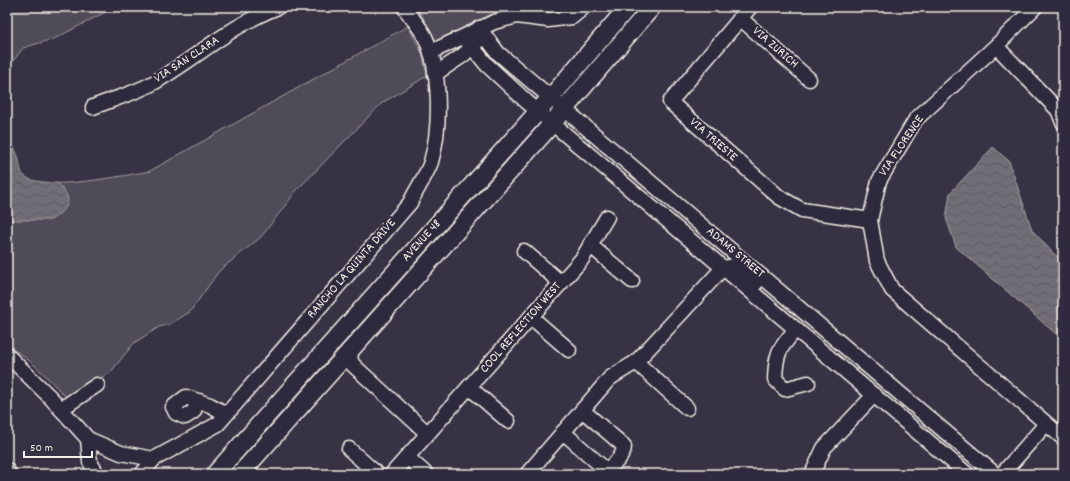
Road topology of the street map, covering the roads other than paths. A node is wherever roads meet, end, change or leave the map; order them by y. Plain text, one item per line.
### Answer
1 (278, 7) edge
2 (404, 7) edge
3 (584, 7) edge
4 (628, 7) edge
5 (652, 7) edge
6 (750, 7) edge
7 (1035, 7) edge
8 (740, 18) junction
9 (482, 32) junction
10 (468, 42) junction
11 (996, 46) junction
12 (431, 52) junction
13 (435, 74) junction
14 (809, 79) dead end
15 (550, 97) junction
16 (93, 107) dead end
17 (565, 109) junction
18 (538, 111) junction
19 (1063, 122) edge
20 (553, 123) junction
21 (607, 217) dead end
22 (870, 220) junction
23 (590, 246) junction
24 (524, 251) dead end
25 (400, 266) junction
26 (723, 268) junction
27 (632, 282) dead end
28 (561, 283) junction
29 (785, 295) junction
30 (531, 317) junction
31 (796, 329) junction
32 (352, 349) junction
33 (569, 350) dead end
34 (7, 355) edge
35 (636, 362) junction
36 (338, 365) junction
37 (808, 383) dead end
38 (98, 385) dead end
39 (469, 387) junction
40 (874, 395) junction
41 (199, 402) dead end
42 (687, 408) dead end
43 (61, 409) junction
44 (582, 410) junction
45 (226, 414) junction
46 (508, 421) dead end
47 (1046, 424) junction
48 (563, 432) junction
49 (424, 437) junction
50 (1063, 438) edge
51 (88, 439) junction
52 (349, 449) dead end
53 (407, 457) junction
54 (154, 459) junction
55 (7, 470) edge
56 (9, 474) edge
57 (97, 474) edge
58 (142, 474) edge
59 (215, 474) edge
60 (240, 474) edge
61 (377, 474) edge
62 (392, 474) edge
63 (426, 474) edge
64 (527, 474) edge
65 (812, 474) edge
66 (967, 474) edge
67 (995, 474) edge
68 (1002, 474) edge

1 - 16 street, VIA SAN CLARA
2 - 12 street, RANCHO LA QUINTA DRIVE
3 - 9 street
4 - 15 main road, AVENUE 48
5 - 17 main road, AVENUE 48
6 - 8 street, VIA TRIESTE
7 - 11 street, VIA FLORENCE
8 - 14 street, VIA ZURICH
8 - 22 street, VIA TRIESTE
9 - 10 street
9 - 15 street, ADAMS STREET
10 - 12 street
10 - 13 street
10 - 18 street, ADAMS STREET
11 - 19 street
11 - 22 street, VIA FLORENCE
12 - 13 street, RANCHO LA QUINTA DRIVE
13 - 45 street, RANCHO LA QUINTA DRIVE
15 - 17 street, ADAMS STREET
15 - 18 main road, AVENUE 48
17 - 20 main road, AVENUE 48
17 - 29 street, ADAMS STREET
18 - 20 street, ADAMS STREET
18 - 25 main road, AVENUE 48
20 - 26 street, ADAMS STREET
20 - 32 main road, AVENUE 48
21 - 23 street, COOL REFLECTION WEST
22 - 47 street, VIA FLORENCE
23 - 27 street
23 - 28 street, COOL REFLECTION WEST
24 - 28 street
25 - 36 main road
25 - 59 main road, AVENUE 48
26 - 29 street
26 - 31 street, ADAMS STREET
26 - 35 street
28 - 30 street, COOL REFLECTION WEST
29 - 67 street, ADAMS STREET
30 - 33 street
30 - 39 street, COOL REFLECTION WEST
31 - 37 street
31 - 40 street, ADAMS STREET
32 - 36 main road, AVENUE 48
32 - 49 street
34 - 43 street
35 - 42 street
35 - 44 street
36 - 49 street
36 - 60 main road, AVENUE 48
38 - 43 street
39 - 46 street
39 - 49 street, COOL REFLECTION WEST
40 - 65 street
40 - 66 street, ADAMS STREET
41 - 45 street
43 - 51 street
44 - 48 street
44 - 48 street
45 - 54 street, RANCHO LA QUINTA DRIVE
47 - 50 street, VIA FLORENCE
47 - 68 street
48 - 64 street
49 - 53 street, COOL REFLECTION WEST
51 - 54 street
51 - 57 street
52 - 61 street
53 - 62 street, COOL REFLECTION WEST
53 - 63 street
54 - 58 street, RANCHO LA QUINTA DRIVE
55 - 56 street

